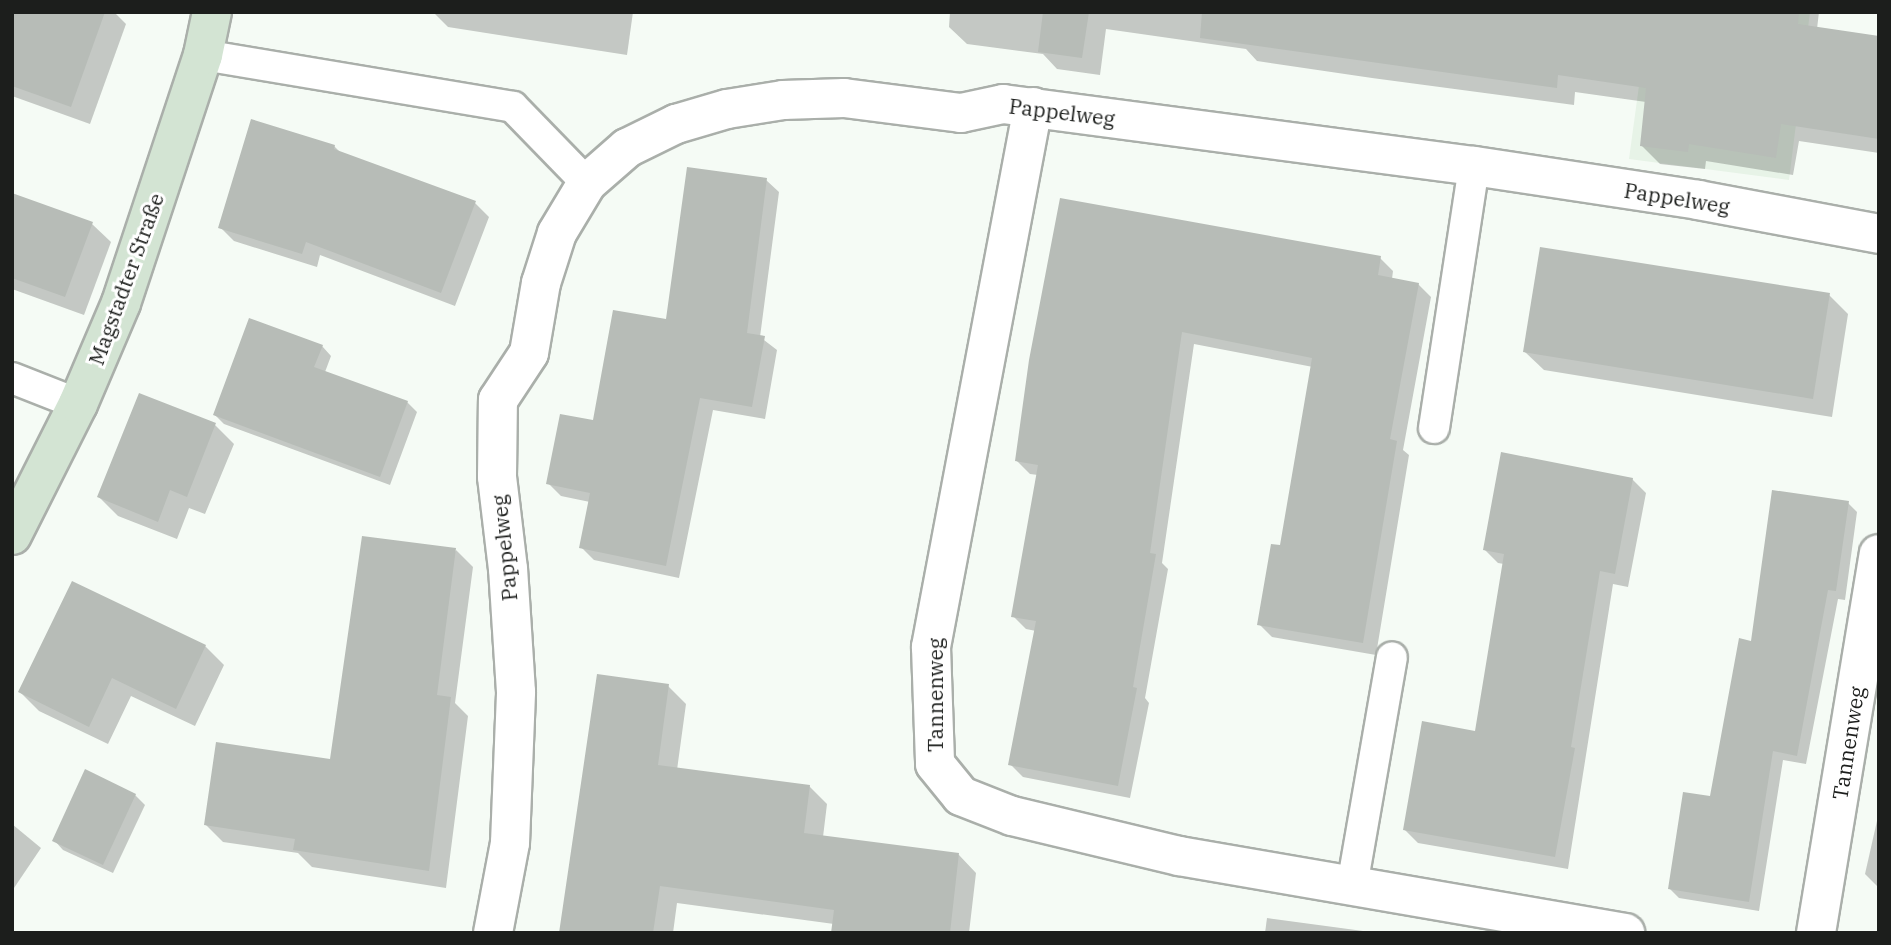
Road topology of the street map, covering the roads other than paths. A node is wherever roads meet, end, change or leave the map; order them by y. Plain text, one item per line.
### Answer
1 (212, 12) edge
2 (203, 55) junction
3 (1033, 107) junction
4 (1474, 166) junction
5 (587, 183) junction
6 (1879, 234) edge
7 (12, 378) edge
8 (78, 404) junction
9 (1434, 428) dead end
10 (12, 536) edge
11 (1879, 554) edge
12 (1392, 657) dead end
13 (1352, 886) junction
14 (493, 933) edge
15 (1625, 933) edge
16 (1816, 933) edge

1 - 2 main road, Magstadter Straße
2 - 5 lane
2 - 8 main road, Magstadter Straße
3 - 4 street, Pappelweg
3 - 5 street, Pappelweg
3 - 13 street, Tannenweg
4 - 6 street, Pappelweg
4 - 9 lane
5 - 14 street, Pappelweg
7 - 8 lane
8 - 10 main road, Magstadter Straße
11 - 16 street, Tannenweg
12 - 13 lane
13 - 15 street, Tannenweg

